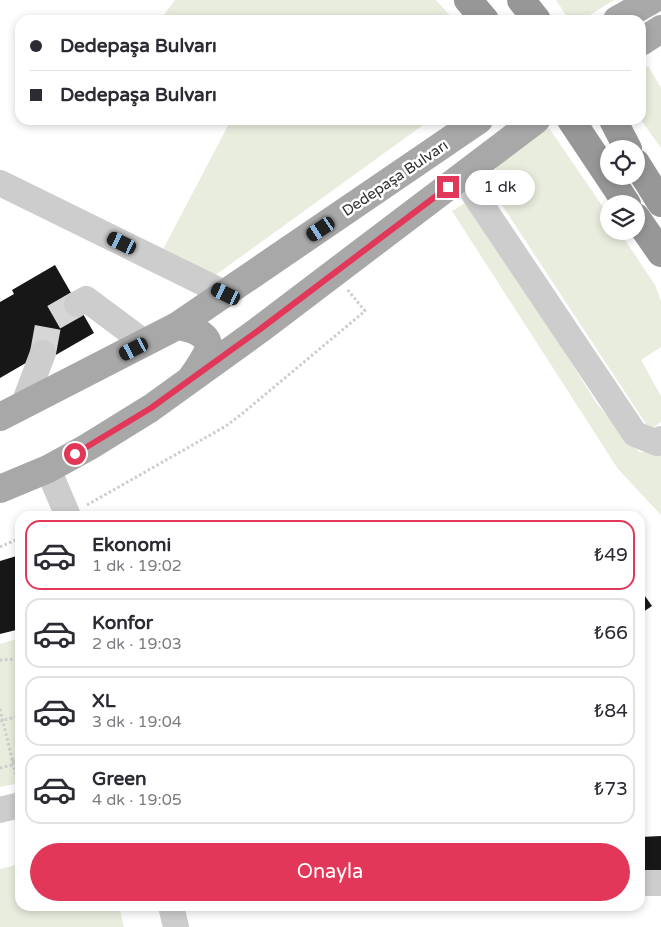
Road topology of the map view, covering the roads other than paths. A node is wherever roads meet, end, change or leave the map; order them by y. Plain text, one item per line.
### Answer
1 (468, 0) edge
2 (489, 0) edge
3 (521, 0) edge
4 (543, 0) edge
5 (652, 0) edge
6 (481, 15) edge
7 (501, 15) edge
8 (533, 15) edge
9 (551, 15) edge
10 (626, 15) edge
11 (661, 29) edge
12 (646, 39) edge
13 (472, 125) edge
14 (570, 125) edge
15 (575, 125) edge
16 (615, 125) edge
17 (527, 127) edge
18 (623, 140) edge
19 (590, 150) junction
20 (462, 176) junction
21 (645, 177) edge
22 (0, 183) edge
23 (621, 195) edge
24 (661, 203) edge
25 (645, 230) edge
26 (661, 253) edge
27 (226, 294) junction
28 (78, 304) tunnel mouth
29 (177, 326) junction
30 (145, 343) junction
31 (43, 354) tunnel mouth
32 (192, 378) junction
33 (12, 411) edge
34 (661, 439) edge
35 (48, 469) junction
36 (0, 489) edge
37 (66, 511) edge
38 (15, 799) edge
39 (0, 810) edge
40 (645, 883) edge
41 (661, 883) edge
42 (172, 911) edge
43 (176, 927) edge

1 - 6 highway
2 - 7 highway
3 - 8 highway
4 - 9 highway
5 - 10 main road
11 - 12 main road
13 - 27 main road, Dedepaşa Bulvarı
14 - 19 highway
15 - 19 highway
16 - 18 highway
17 - 20 main road
19 - 23 highway
20 - 32 main road
20 - 34 street
21 - 24 highway
22 - 27 street
25 - 26 highway
27 - 29 main road, Dedepaşa Bulvarı
28 - 30 street
29 - 30 main road, Dedepaşa Bulvarı
29 - 32 main road
30 - 33 main road, Dedepaşa Bulvarı
31 - 33 street
32 - 35 main road
35 - 36 main road
35 - 37 street
38 - 39 street
40 - 41 street
42 - 43 street

